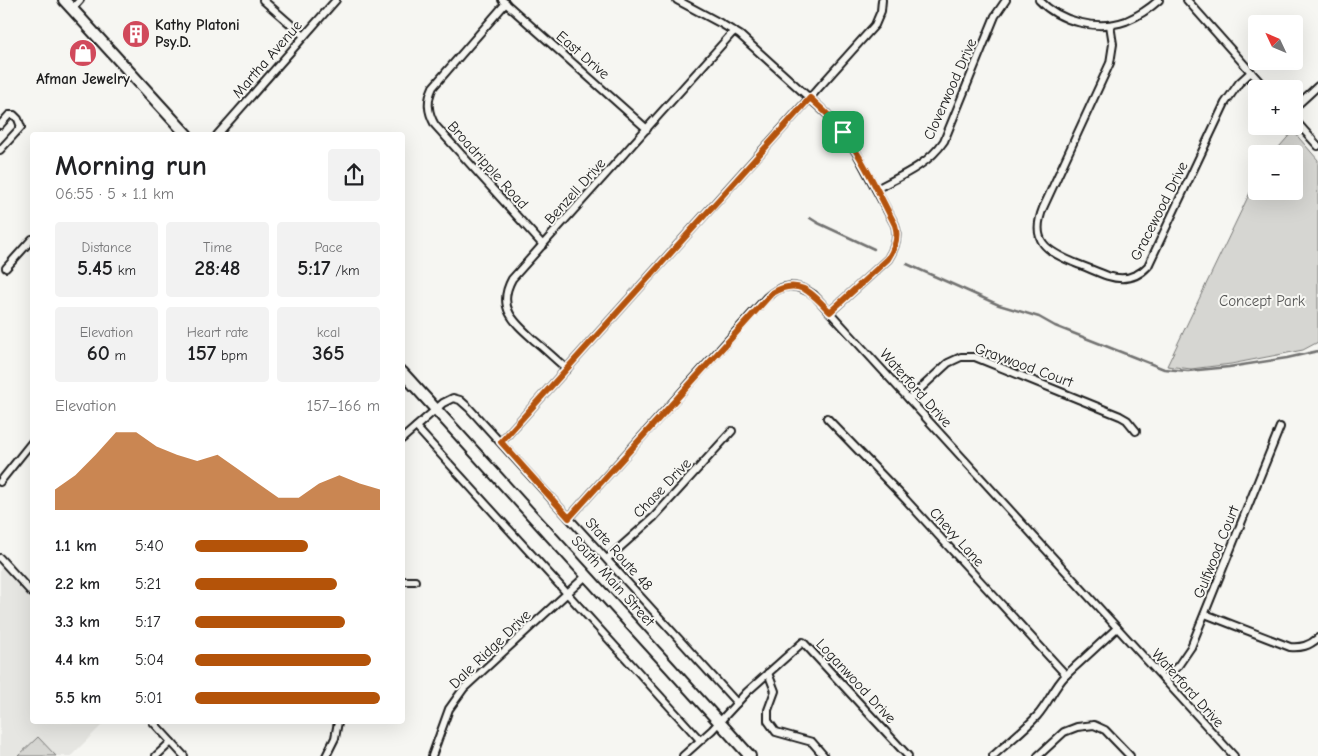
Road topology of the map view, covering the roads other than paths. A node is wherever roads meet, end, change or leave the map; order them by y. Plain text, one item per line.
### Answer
1 (64, 0) edge
2 (80, 0) edge
3 (263, 0) edge
4 (336, 0) edge
5 (677, 0) edge
6 (882, 0) edge
7 (1006, 0) edge
8 (1039, 0) edge
9 (1159, 0) edge
10 (1188, 0) edge
11 (504, 2) edge
12 (72, 9) junction
13 (1110, 24) junction
14 (734, 32) junction
15 (304, 36) junction
16 (1251, 72) junction
17 (1258, 80) edge
18 (1318, 86) edge
19 (810, 98) junction
20 (1303, 100) edge
21 (0, 125) edge
22 (648, 129) junction
23 (1303, 129) edge
24 (184, 132) edge
25 (220, 132) edge
26 (1318, 146) edge
27 (0, 150) edge
28 (876, 189) junction
29 (30, 241) edge
30 (544, 245) junction
31 (6, 268) dead end
32 (830, 312) junction
33 (567, 369) junction
34 (405, 375) edge
35 (909, 399) junction
36 (436, 409) junction
37 (827, 418) dead end
38 (416, 427) junction
39 (1280, 427) dead end
40 (732, 431) dead end
41 (1136, 431) dead end
42 (405, 436) edge
43 (501, 442) junction
44 (30, 444) edge
45 (0, 482) edge
46 (569, 518) junction
47 (0, 558) edge
48 (607, 559) junction
49 (587, 575) junction
50 (405, 581) edge
51 (415, 581) dead end
52 (30, 591) edge
53 (567, 593) junction
54 (1205, 614) junction
55 (1117, 628) junction
56 (1318, 638) edge
57 (768, 673) junction
58 (1066, 675) junction
59 (1164, 679) junction
60 (737, 703) junction
61 (720, 722) junction
62 (156, 724) edge
63 (338, 724) edge
64 (700, 740) junction
65 (171, 742) junction
66 (156, 756) edge
67 (184, 756) edge
68 (326, 756) edge
69 (432, 756) edge
70 (683, 756) edge
71 (750, 756) edge
72 (824, 756) edge
73 (908, 756) edge
74 (993, 756) edge
75 (1038, 756) edge
76 (1130, 756) edge
77 (1234, 756) edge

1 - 12 main road
2 - 12 street
3 - 15 street
4 - 15 street, Martha Avenue
5 - 14 street
6 - 19 street
7 - 28 street, Cloverwood Drive
8 - 13 street
9 - 13 street
10 - 16 street
11 - 22 street, East Drive
11 - 30 street, Broadripple Road
12 - 24 main road
13 - 16 street, Gracewood Drive
14 - 19 street
14 - 22 street, Benzell Drive
15 - 25 street, Martha Avenue
16 - 17 street
18 - 20 street
19 - 28 street
19 - 33 street
21 - 27 street
22 - 30 street, Benzell Drive
23 - 26 street
28 - 32 street
29 - 31 street
30 - 33 street, Benzell Drive
32 - 35 street, Waterford Drive
32 - 46 street, Waterford Drive
33 - 43 street
34 - 36 main road, South Main Street
35 - 41 street, Graywood Court
35 - 55 street, Waterford Drive
36 - 38 street, State Route 48
36 - 43 street, State Route 48
36 - 49 main road, South Main Street
37 - 58 street, Chevy Lane
38 - 42 street, State Route 48
38 - 53 street
39 - 54 street, Gulfwood Court
40 - 48 street, Chase Drive
43 - 46 street, State Route 48
44 - 45 street
46 - 48 street, State Route 48
47 - 52 street
48 - 60 street, State Route 48
49 - 53 street, Dale Ridge Drive
49 - 61 main road, South Main Street
50 - 51 street
53 - 64 street
53 - 69 street, Dale Ridge Drive
54 - 56 street
54 - 59 street, Gulfwood Court
55 - 58 street
55 - 59 street, Waterford Drive
57 - 60 street, Loganwood Drive
57 - 72 street
57 - 73 street, Loganwood Drive
58 - 74 street
59 - 77 street, Waterford Drive
60 - 61 street, Loganwood Drive
61 - 64 street, Loganwood Drive
61 - 71 main road, South Main Street
62 - 65 street
63 - 68 street
64 - 70 street, Loganwood Drive
65 - 66 street
65 - 67 street
75 - 76 street

